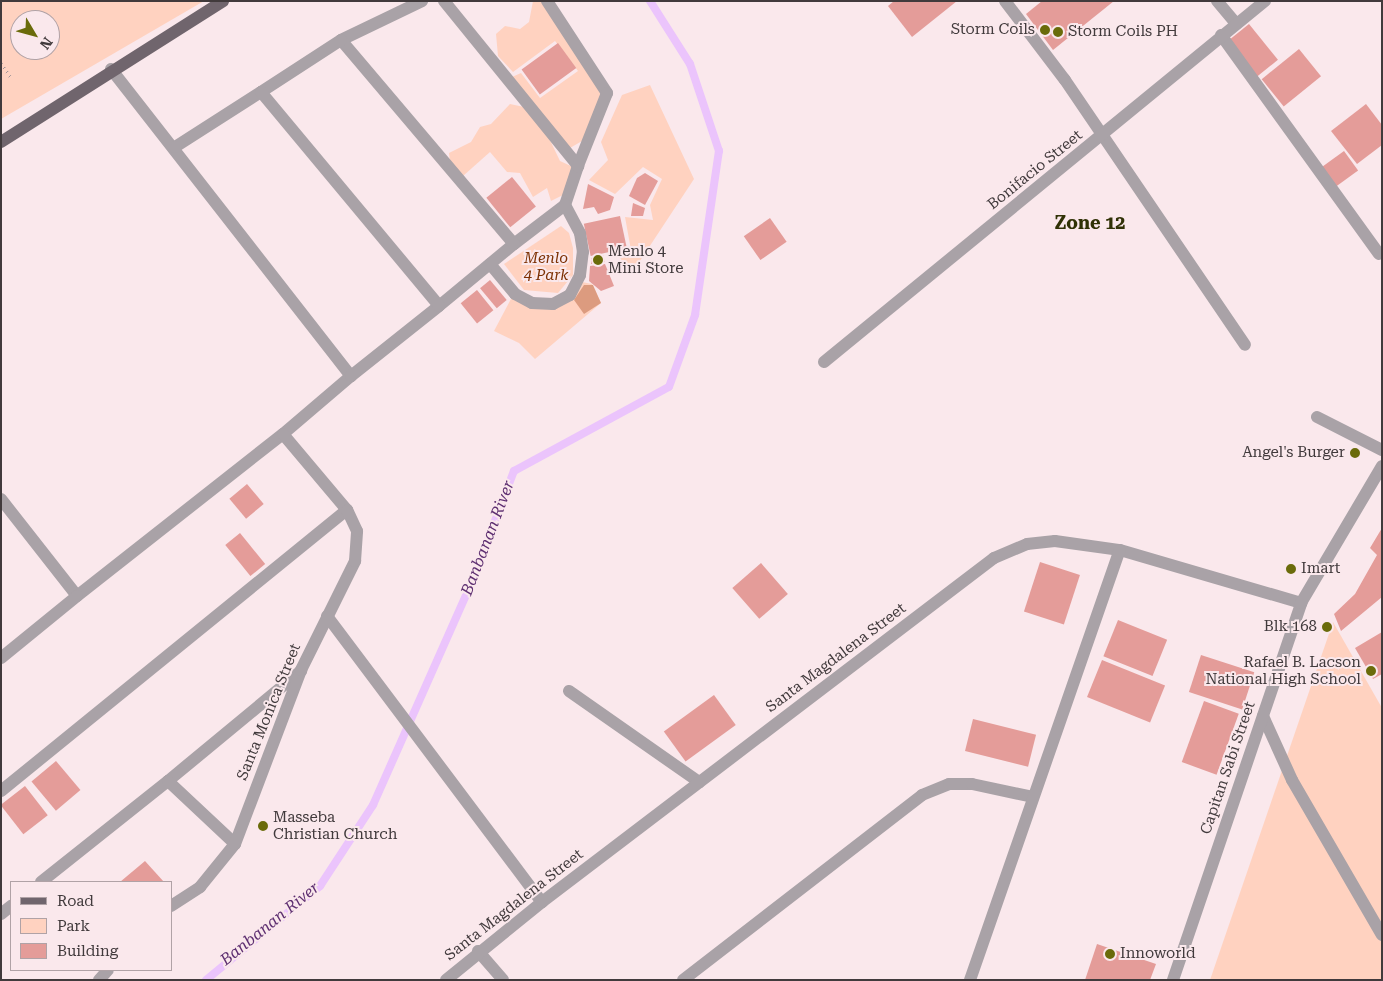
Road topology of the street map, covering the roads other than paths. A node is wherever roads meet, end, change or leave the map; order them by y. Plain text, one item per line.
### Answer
1 (223, 1) edge
2 (422, 1) edge
3 (444, 1) edge
4 (548, 1) edge
5 (1005, 1) edge
6 (1218, 1) edge
7 (1265, 1) edge
8 (1236, 24) junction
9 (1221, 36) junction
10 (341, 40) junction
11 (111, 68) junction
12 (261, 92) junction
13 (1103, 135) junction
14 (1, 142) edge
15 (175, 147) junction
16 (578, 166) junction
17 (564, 205) junction
18 (514, 244) junction
19 (1378, 254) dead end
20 (490, 264) junction
21 (439, 306) junction
22 (1245, 345) dead end
23 (824, 362) dead end
24 (352, 376) junction
25 (1317, 417) dead end
26 (283, 434) junction
27 (1382, 450) edge
28 (1382, 466) edge
29 (1, 499) edge
30 (347, 510) junction
31 (1120, 550) junction
32 (77, 596) junction
33 (1301, 603) junction
34 (328, 616) junction
35 (1, 658) edge
36 (301, 670) junction
37 (569, 691) dead end
38 (1263, 716) junction
39 (168, 781) junction
40 (700, 782) junction
41 (1, 792) edge
42 (1033, 797) junction
43 (235, 844) junction
44 (42, 881) edge
45 (542, 902) junction
46 (172, 905) edge
47 (1382, 935) edge
48 (478, 951) junction
49 (689, 978) edge
50 (446, 980) edge
51 (503, 980) edge
52 (970, 980) edge
53 (1173, 980) edge

1 - 11 main road
2 - 10 street
3 - 16 street
4 - 16 street
5 - 13 street
6 - 8 street
7 - 8 street, Bonifacio Street
8 - 9 street, Bonifacio Street
9 - 13 street, Bonifacio Street
9 - 19 street
10 - 12 street
10 - 18 street
11 - 14 main road
11 - 15 street
12 - 15 street
12 - 21 street
13 - 22 street
13 - 23 street, Bonifacio Street
15 - 24 street
16 - 17 street
17 - 18 street
17 - 20 street
18 - 20 street
20 - 21 street
21 - 24 street
24 - 26 street
25 - 27 street
26 - 30 street
26 - 32 street
28 - 33 street, Capitan Sabi Street
29 - 32 street
30 - 34 street, Santa Monica Street
30 - 41 street
31 - 33 street, Santa Magdalena Street
31 - 40 street, Santa Magdalena Street
31 - 42 street
32 - 35 street
33 - 38 street, Capitan Sabi Street
34 - 36 street, Santa Monica Street
34 - 45 street
36 - 39 street
36 - 43 street, Santa Monica Street
37 - 40 street
38 - 47 street
38 - 53 street, Capitan Sabi Street
39 - 43 street
39 - 44 street
40 - 45 street, Santa Magdalena Street
42 - 49 street
42 - 52 street
43 - 46 street, Santa Monica Street
45 - 48 street, Santa Magdalena Street
48 - 50 street, Santa Magdalena Street
48 - 51 street

